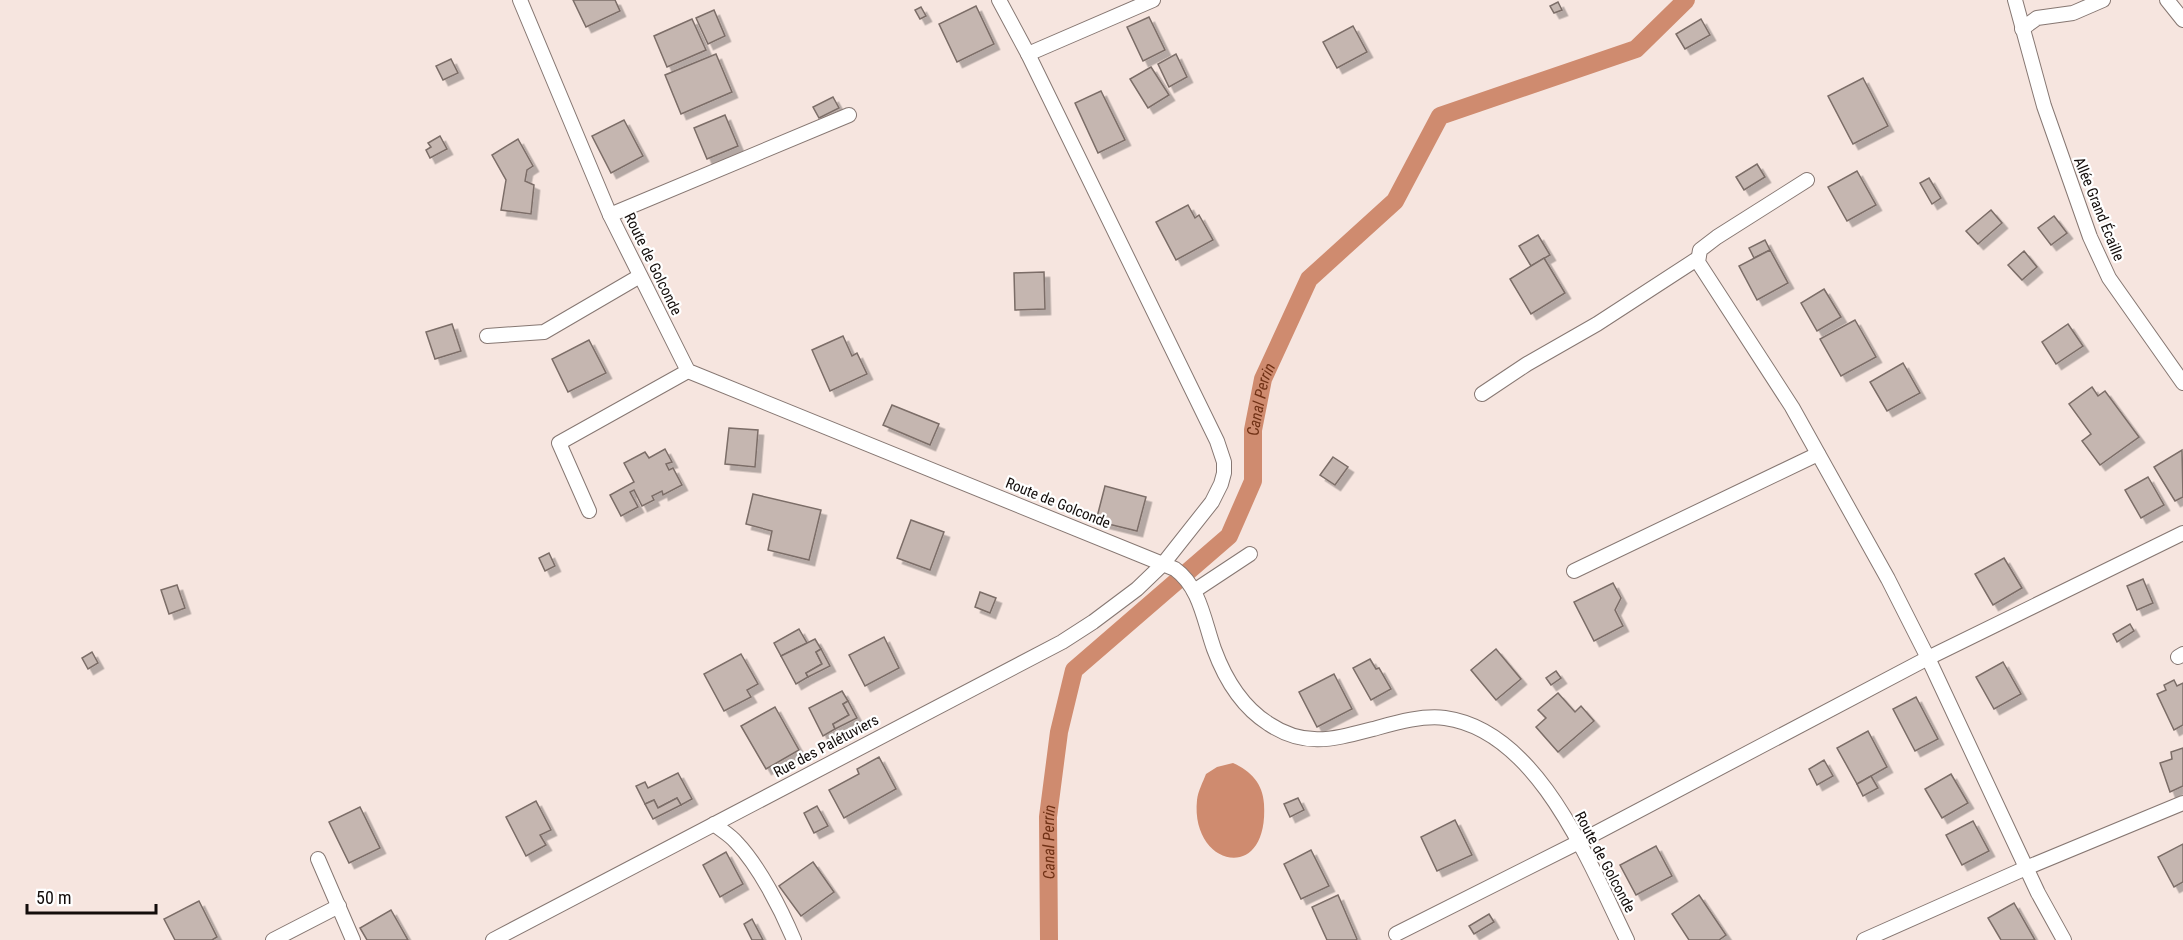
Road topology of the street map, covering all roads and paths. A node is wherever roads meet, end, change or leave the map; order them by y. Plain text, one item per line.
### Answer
1 (520, 0) edge
2 (999, 0) edge
3 (1153, 0) edge
4 (2015, 0) edge
5 (2103, 0) edge
6 (2167, 0) edge
7 (2183, 20) edge
8 (2022, 29) junction
9 (1028, 54) junction
10 (849, 115) dead end
11 (1807, 180) dead end
12 (610, 215) junction
13 (1697, 259) junction
14 (640, 276) junction
15 (488, 336) dead end
16 (688, 371) junction
17 (2183, 383) edge
18 (1482, 394) dead end
19 (1818, 454) junction
20 (589, 511) dead end
21 (2183, 532) edge
22 (1250, 554) dead end
23 (1163, 564) junction
24 (1574, 571) dead end
25 (1194, 591) junction
26 (1928, 658) junction
27 (2183, 803) edge
28 (714, 824) junction
29 (1579, 842) junction
30 (318, 859) dead end
31 (2026, 868) junction
32 (339, 906) junction
33 (1396, 934) dead end
34 (273, 940) edge
35 (353, 940) edge
36 (493, 940) edge
37 (794, 940) edge
38 (1628, 940) edge
39 (1864, 940) edge
40 (2064, 940) edge

1 - 12 street, Route de Golconde
2 - 9 street, Rue des Palétuviers
3 - 9 street
4 - 8 street, Allée Grand Écaille
5 - 8 street
6 - 7 street
8 - 17 street, Allée Grand Écaille
9 - 23 street, Rue des Palétuviers
10 - 12 street
11 - 13 street
12 - 14 street, Route de Golconde
13 - 18 street
13 - 19 street
14 - 15 street
14 - 16 street, Route de Golconde
16 - 20 street
16 - 23 street, Route de Golconde
19 - 24 street
19 - 26 street
21 - 26 street
22 - 25 street
23 - 25 street, Route de Golconde
23 - 28 street, Rue des Palétuviers
25 - 29 street, Route de Golconde
26 - 29 street
26 - 31 street
27 - 31 street
28 - 36 street, Rue des Palétuviers
28 - 37 street
29 - 33 street
29 - 38 street, Route de Golconde
30 - 32 street
31 - 39 street
31 - 40 street
32 - 34 street
32 - 35 street

